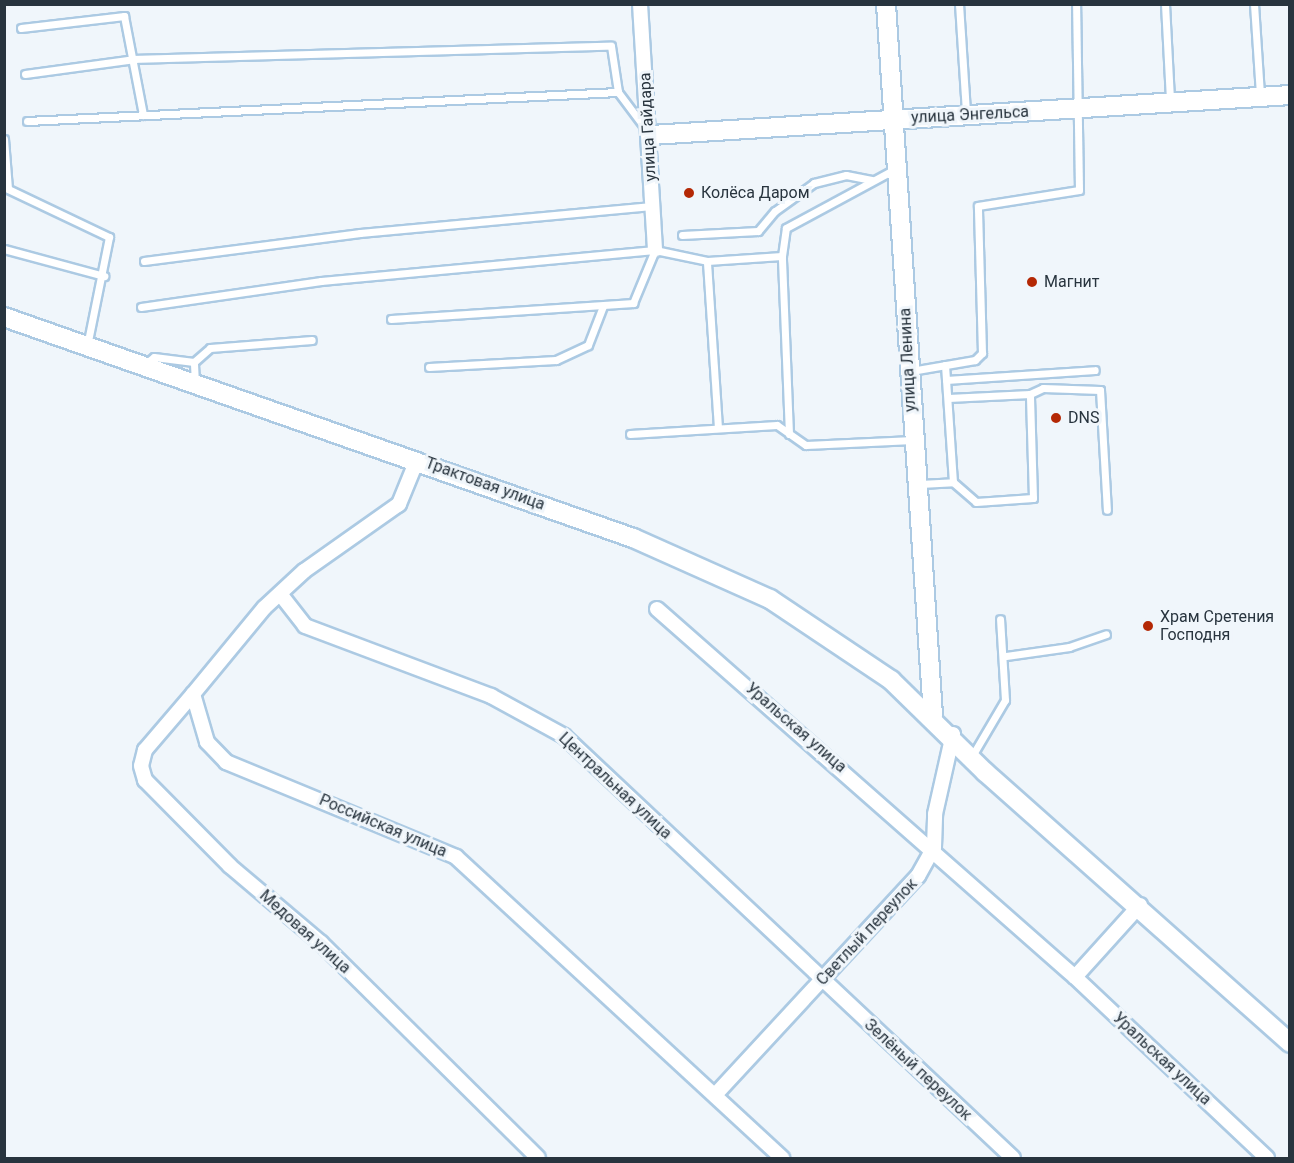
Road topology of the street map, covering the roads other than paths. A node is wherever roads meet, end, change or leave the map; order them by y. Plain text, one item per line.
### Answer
1 (640, 4) edge
2 (886, 4) edge
3 (959, 4) edge
4 (1076, 4) edge
5 (1165, 4) edge
6 (1254, 4) edge
7 (21, 28) dead end
8 (135, 59) junction
9 (25, 74) dead end
10 (618, 92) junction
11 (1290, 95) edge
12 (1260, 96) junction
13 (1170, 102) junction
14 (1081, 108) junction
15 (966, 115) junction
16 (143, 116) junction
17 (894, 119) junction
18 (27, 122) dead end
19 (651, 135) junction
20 (4, 139) edge
21 (897, 168) junction
22 (872, 180) junction
23 (6, 188) edge
24 (652, 206) junction
25 (682, 235) dead end
26 (4, 249) edge
27 (655, 250) junction
28 (782, 256) junction
29 (144, 261) dead end
30 (706, 261) junction
31 (104, 276) junction
32 (141, 307) dead end
33 (602, 308) junction
34 (4, 317) edge
35 (391, 319) dead end
36 (312, 340) dead end
37 (87, 346) junction
38 (194, 362) junction
39 (142, 365) junction
40 (945, 365) junction
41 (429, 367) dead end
42 (1095, 370) dead end
43 (909, 371) junction
44 (946, 380) junction
45 (195, 384) junction
46 (1030, 394) junction
47 (948, 398) junction
48 (718, 428) junction
49 (630, 434) dead end
50 (789, 434) junction
51 (913, 440) junction
52 (417, 460) junction
53 (953, 482) junction
54 (916, 484) junction
55 (1107, 510) dead end
56 (280, 595) junction
57 (657, 609) dead end
58 (1000, 619) dead end
59 (1106, 634) dead end
60 (1006, 656) junction
61 (193, 694) junction
62 (933, 716) junction
63 (952, 734) junction
64 (971, 757) junction
65 (934, 847) junction
66 (1140, 905) junction
67 (1075, 977) junction
68 (822, 981) junction
69 (1290, 1043) edge
70 (715, 1095) junction
71 (538, 1158) edge
72 (782, 1158) edge
73 (1013, 1158) edge
74 (1267, 1158) edge

1 - 19 street, улица Гайдара
2 - 17 street, улица Ленина
3 - 15 lane
4 - 14 lane
5 - 13 lane
6 - 12 lane
7 - 8 lane
8 - 9 lane
8 - 10 lane
8 - 16 lane
10 - 16 lane
10 - 19 lane
11 - 12 street, улица Энгельса
12 - 13 street, улица Энгельса
13 - 14 street, улица Энгельса
14 - 15 street, улица Энгельса
14 - 40 lane
15 - 17 street, улица Энгельса
16 - 18 lane
17 - 19 street, улица Энгельса
17 - 21 street, улица Ленина
19 - 24 street, улица Гайдара
20 - 23 lane
21 - 22 lane
21 - 43 street, улица Ленина
22 - 25 lane
22 - 28 lane
23 - 31 lane
24 - 27 street, улица Гайдара
24 - 29 lane
26 - 31 lane
27 - 30 lane
27 - 32 lane
27 - 33 lane
28 - 30 lane
28 - 50 lane
30 - 48 lane
31 - 37 lane
33 - 35 lane
33 - 41 lane
34 - 37 street, Трактовая улица
36 - 38 lane
37 - 39 street, Трактовая улица
38 - 39 lane
38 - 45 lane
39 - 45 street, Трактовая улица
40 - 43 lane
40 - 44 lane
42 - 44 lane
43 - 51 street, улица Ленина
44 - 47 lane
45 - 52 street, Трактовая улица
46 - 47 lane
46 - 53 lane
46 - 55 lane
47 - 53 lane
48 - 49 lane
48 - 50 lane
50 - 51 lane
51 - 54 street, улица Ленина
52 - 56 street
52 - 62 street, Трактовая улица
53 - 54 lane
54 - 62 street, улица Ленина
56 - 61 street
56 - 68 street, Центральная улица
57 - 65 street, Уральская улица
58 - 60 lane
59 - 60 lane
60 - 64 lane
61 - 70 street, Российская улица
61 - 71 street, Медовая улица
62 - 63 street, Трактовая улица
63 - 64 street, Трактовая улица
63 - 65 street, Светлый переулок
64 - 66 street, Трактовая улица
65 - 67 street, Уральская улица
65 - 68 street, Светлый переулок
66 - 67 street
66 - 69 street, Трактовая улица
67 - 74 street, Уральская улица
68 - 70 street, Светлый переулок
68 - 73 street, Зелёный переулок
70 - 72 street, Российская улица

